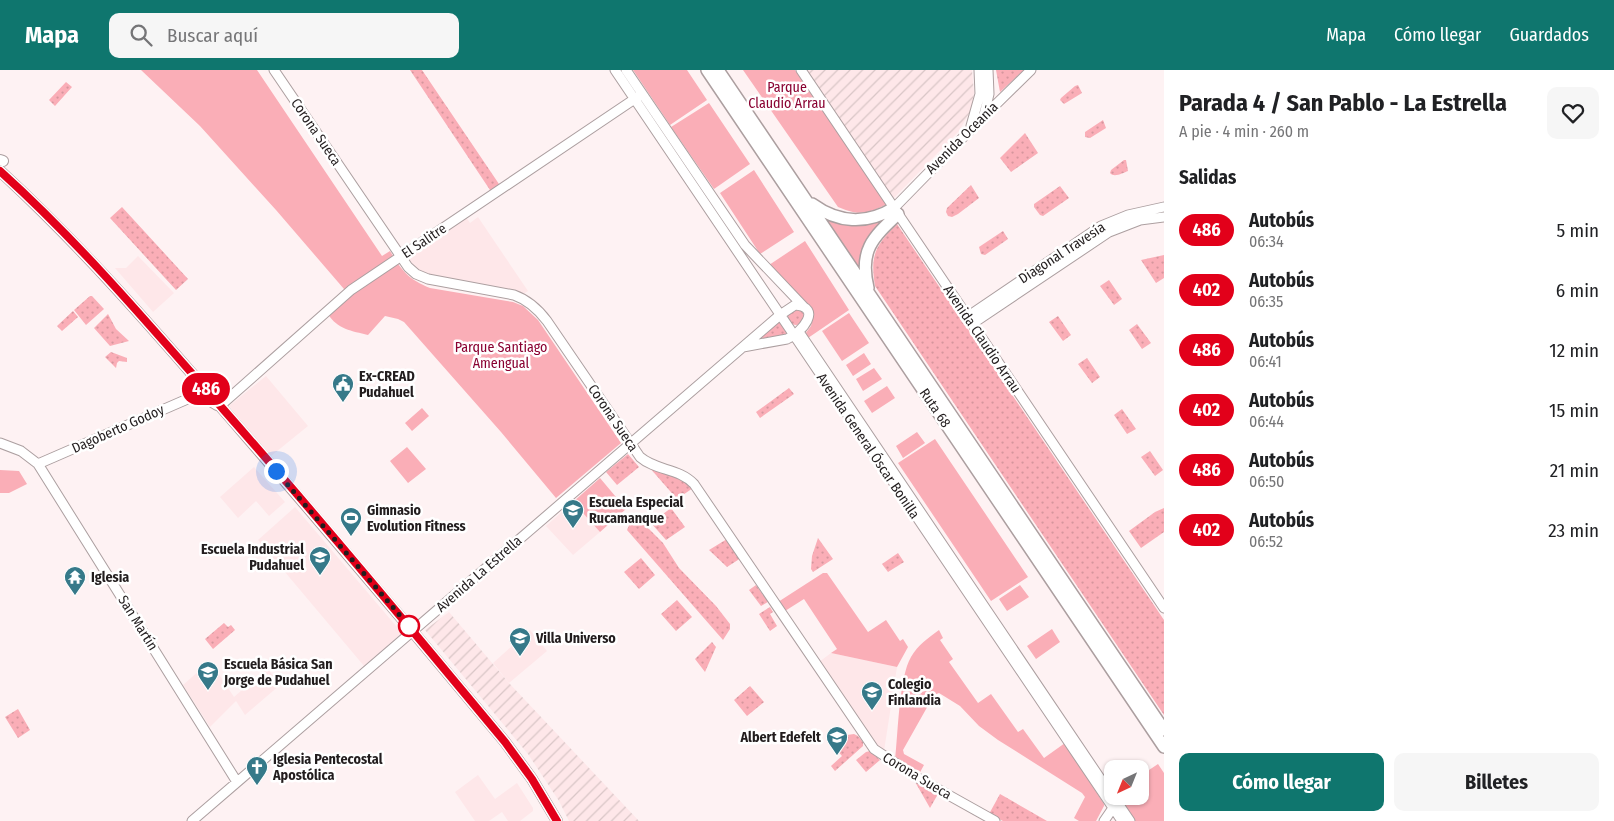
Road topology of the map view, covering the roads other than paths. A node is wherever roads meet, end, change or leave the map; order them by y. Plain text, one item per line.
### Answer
1 (274, 70) edge
2 (615, 70) edge
3 (626, 70) edge
4 (707, 70) edge
5 (718, 70) edge
6 (801, 70) edge
7 (979, 70) edge
8 (988, 70) edge
9 (1031, 70) edge
10 (638, 96) junction
11 (983, 117) junction
12 (968, 132) junction
13 (1, 164) edge
14 (804, 197) junction
15 (1164, 207) edge
16 (896, 211) junction
17 (1164, 216) edge
18 (400, 257) junction
19 (100, 269) junction
20 (112, 269) dead end
21 (870, 294) junction
22 (804, 307) junction
23 (780, 315) junction
24 (969, 320) junction
25 (164, 326) dead end
26 (797, 334) junction
27 (163, 340) junction
28 (743, 347) junction
29 (199, 394) joint
30 (220, 406) junction
31 (0, 443) edge
32 (630, 444) junction
33 (38, 464) junction
34 (1164, 608) edge
35 (412, 630) junction
36 (1164, 730) edge
37 (1164, 747) edge
38 (237, 782) junction
39 (1104, 785) edge
40 (1112, 805) edge
41 (1116, 805) edge
42 (1118, 805) edge
43 (192, 821) edge
44 (557, 821) edge
45 (995, 821) edge
46 (1104, 821) edge
47 (1122, 821) edge
48 (1130, 821) edge

1 - 18 street, Corona Sueca
2 - 10 street, Avenida General Óscar Bonilla
3 - 10 street, Avenida General Óscar Bonilla
4 - 37 highway, Ruta 68
5 - 14 highway, Ruta 68
6 - 16 street, Avenida Claudio Arrau
7 - 12 street
8 - 11 street
9 - 11 street, Avenida Oceanía
10 - 18 street, El Salitre
10 - 22 street, Avenida General Óscar Bonilla
10 - 23 street, Avenida General Óscar Bonilla
11 - 12 street, Avenida Oceanía
12 - 16 street, Avenida Oceanía
13 - 19 main road
14 - 16 highway
14 - 21 highway, Ruta 68
15 - 24 street, Diagonal Travesía
16 - 21 highway
16 - 24 street, Avenida Claudio Arrau
17 - 24 street, Diagonal Travesía
18 - 30 street, El Salitre
18 - 32 street, Corona Sueca
19 - 20 main road
19 - 27 main road
21 - 36 highway, Ruta 68
22 - 23 street, Avenida La Estrella
22 - 26 street
23 - 26 street, Avenida General Óscar Bonilla
23 - 28 street, Avenida La Estrella
24 - 34 street, Avenida Claudio Arrau
25 - 27 main road
26 - 28 street
26 - 39 street, Avenida General Óscar Bonilla
27 - 30 main road
28 - 32 street, Avenida La Estrella
29 - 30 main road
29 - 33 street, Dagoberto Godoy
30 - 35 main road
31 - 33 street
32 - 35 street, Avenida La Estrella
32 - 45 street, Corona Sueca
33 - 38 street, San Martín
35 - 38 street, Avenida La Estrella
35 - 44 main road
38 - 43 street, Avenida La Estrella
40 - 46 street
41 - 47 street, Avenida General Óscar Bonilla
42 - 48 street, Avenida General Óscar Bonilla

